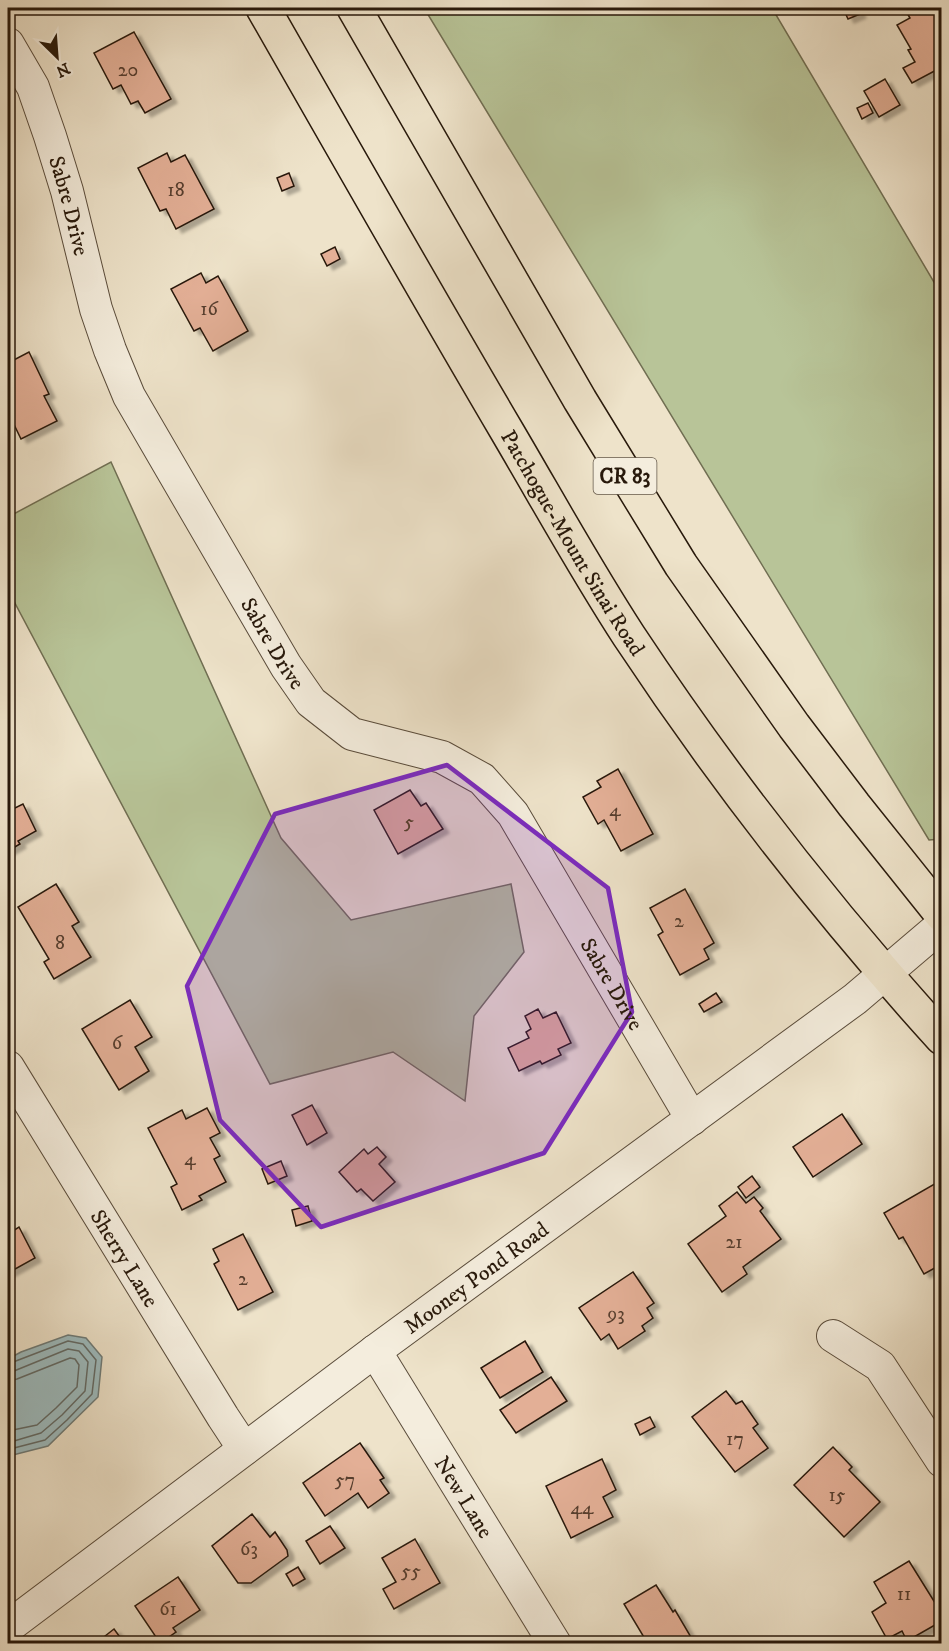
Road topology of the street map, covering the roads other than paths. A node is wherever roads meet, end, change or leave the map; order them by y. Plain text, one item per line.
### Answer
1 (263, 8) edge
2 (354, 8) edge
3 (8, 44) edge
4 (942, 915) edge
5 (942, 926) edge
6 (883, 974) junction
7 (942, 1038) edge
8 (8, 1066) edge
9 (692, 1119) junction
10 (833, 1336) dead end
11 (375, 1351) junction
12 (244, 1449) junction
13 (942, 1461) edge
14 (8, 1627) edge
15 (555, 1644) edge

1 - 6 highway, Patchogue-Mount Sinai Road
2 - 4 highway, CR 83
3 - 9 street, Sabre Drive
5 - 6 street, Mooney Pond Road
6 - 7 highway, Patchogue-Mount Sinai Road
6 - 9 street, Mooney Pond Road
8 - 12 street, Sherry Lane
9 - 11 street, Mooney Pond Road
10 - 13 street
11 - 12 street, Mooney Pond Road
11 - 15 street, New Lane
12 - 14 street, Mooney Pond Road

